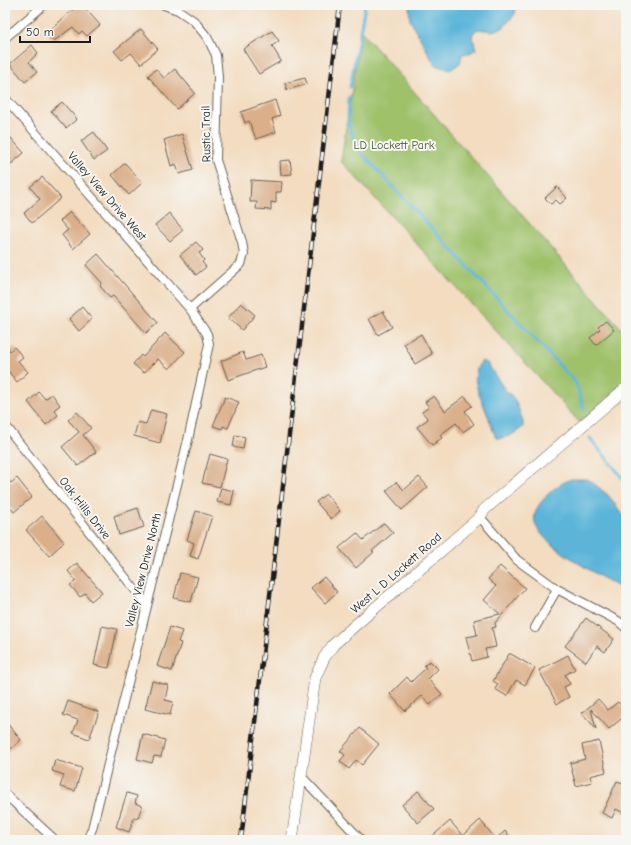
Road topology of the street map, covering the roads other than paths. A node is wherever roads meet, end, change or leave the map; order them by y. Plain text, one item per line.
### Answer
1 (44, 5) edge
2 (164, 5) edge
3 (5, 38) edge
4 (5, 98) edge
5 (190, 309) junction
6 (626, 388) edge
7 (5, 425) edge
8 (480, 518) junction
9 (557, 589) junction
10 (147, 605) junction
11 (535, 628) dead end
12 (626, 628) edge
13 (301, 776) junction
14 (5, 794) edge
15 (56, 840) edge
16 (87, 840) edge
17 (292, 840) edge
18 (361, 840) edge

1 - 3 street
2 - 5 street, Rustic Trail
4 - 5 street, Valley View Drive West
5 - 10 street, Valley View Drive North
6 - 8 main road, West L D Lockett Road
7 - 10 street, Oak Hills Drive
8 - 9 street
8 - 13 main road, West L D Lockett Road
9 - 11 street
9 - 12 street
10 - 16 street, Valley View Drive North
13 - 17 main road, West L D Lockett Road
13 - 18 street
14 - 15 street

